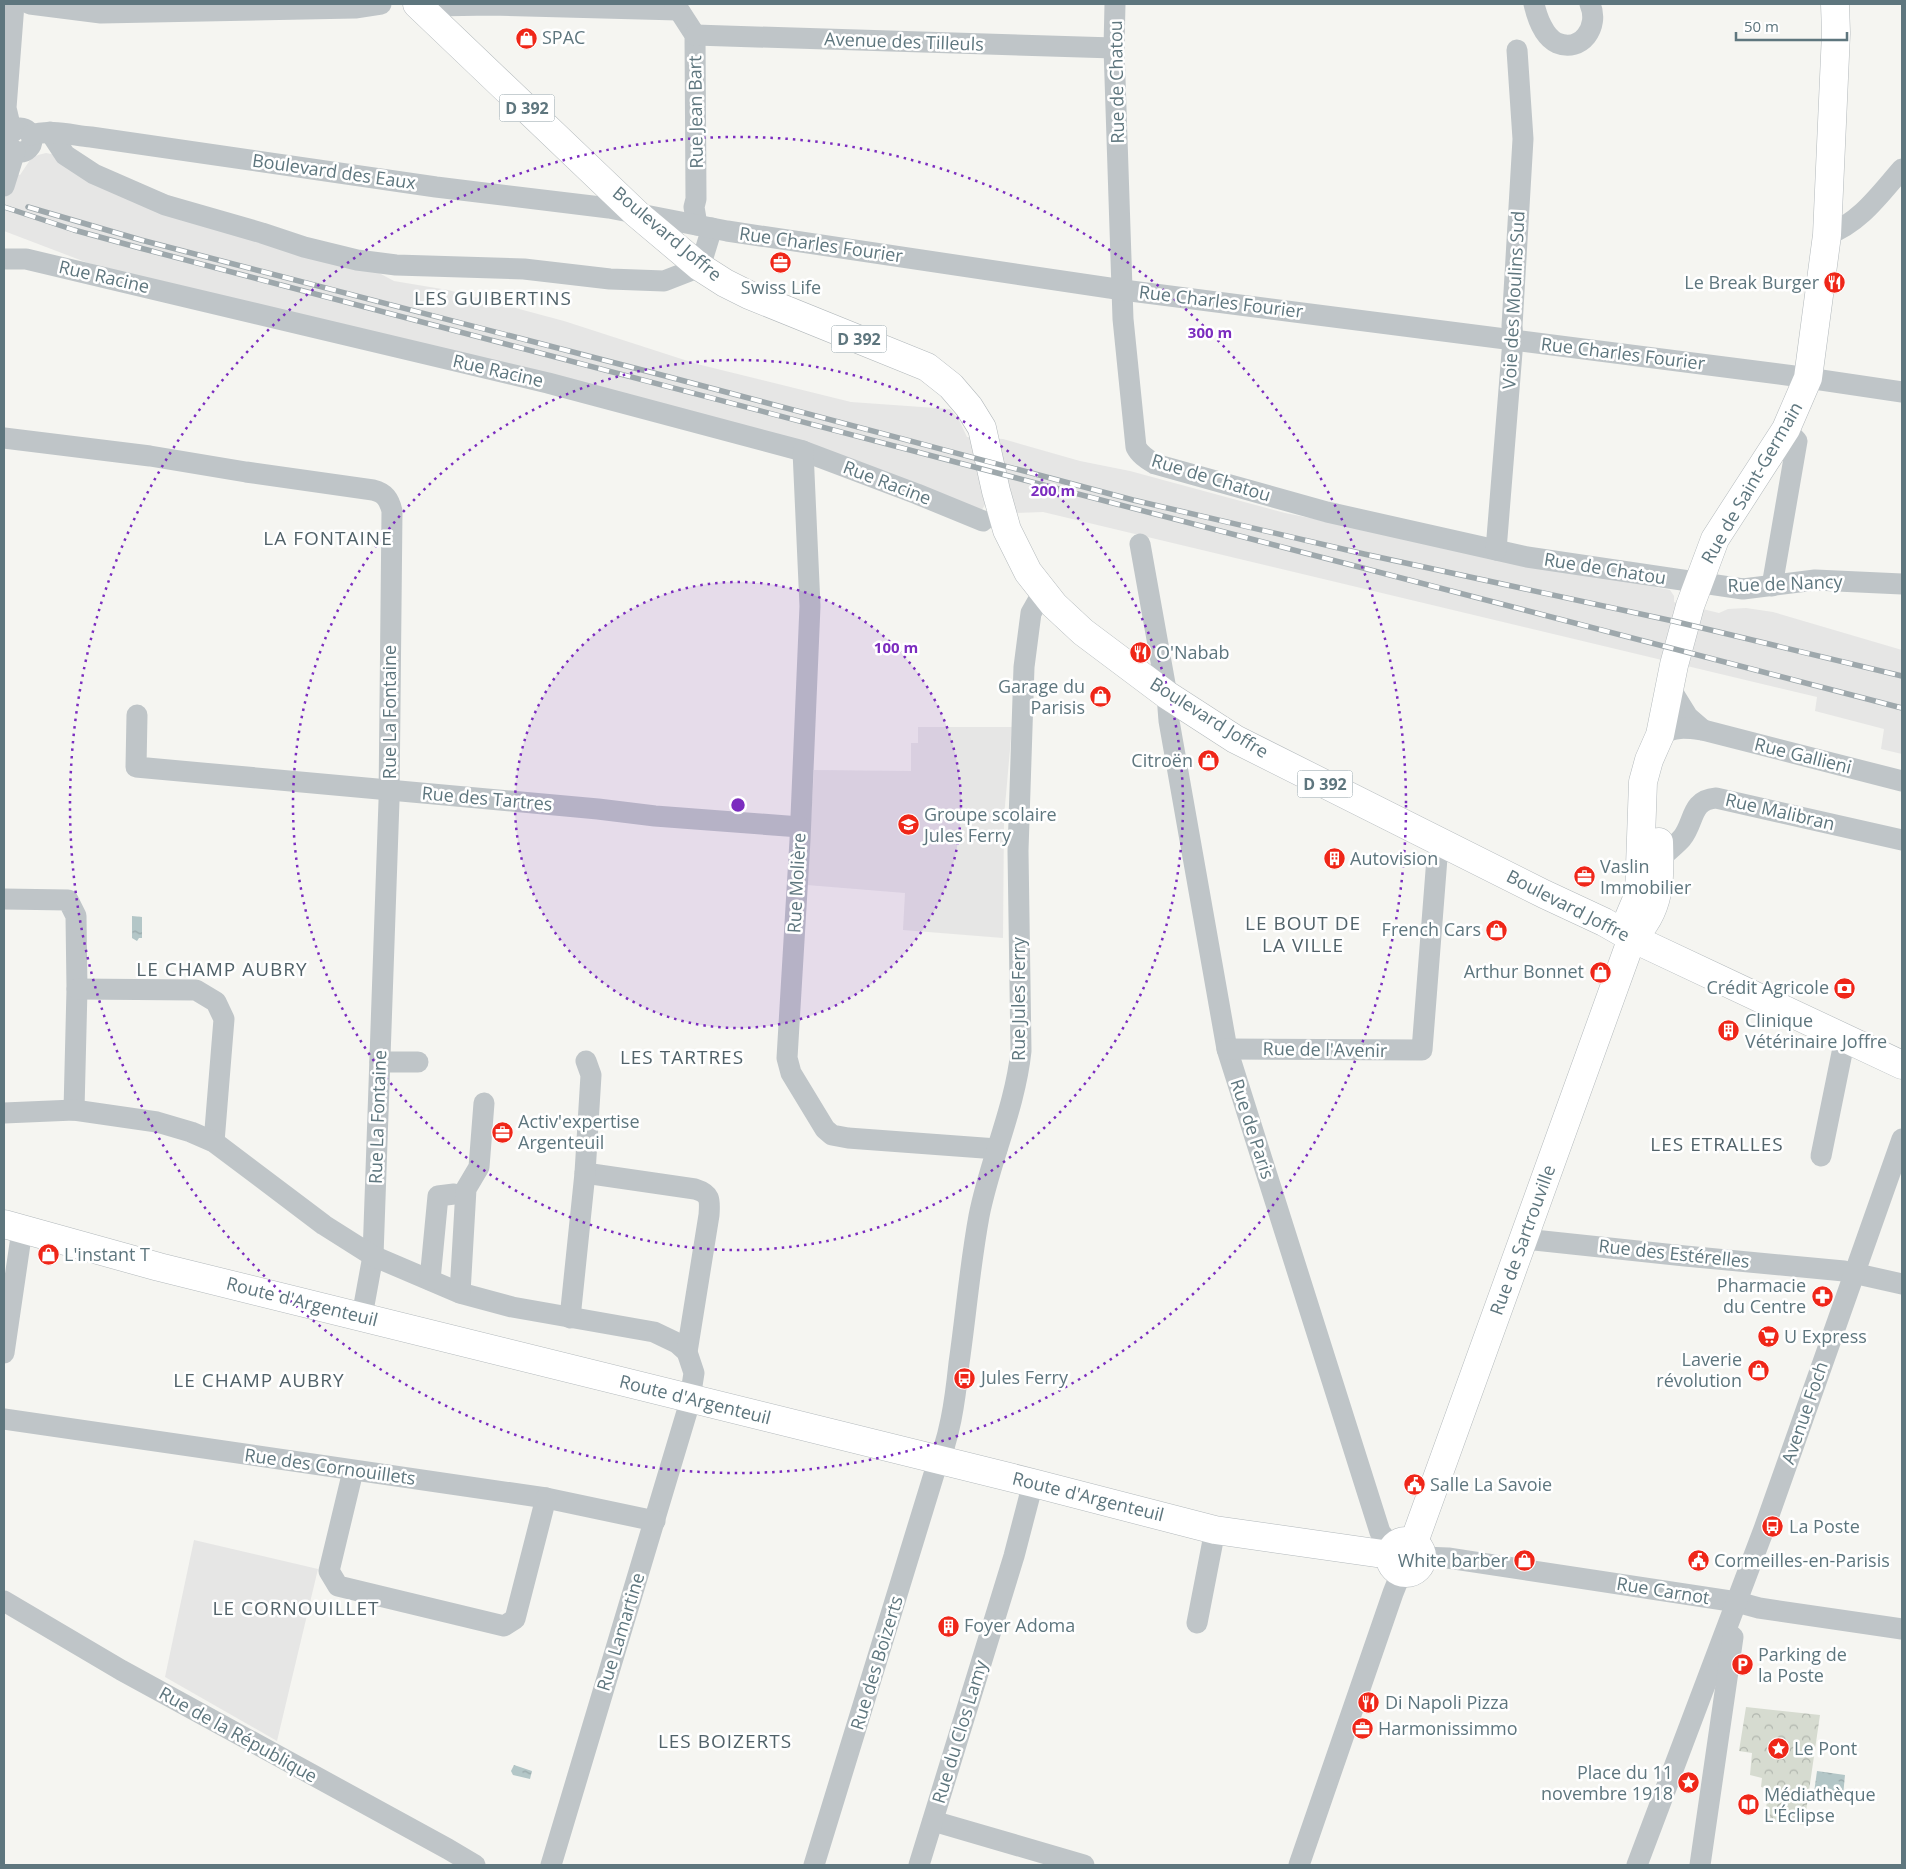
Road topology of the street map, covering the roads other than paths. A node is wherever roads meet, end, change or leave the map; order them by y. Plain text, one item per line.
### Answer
1 (14, 4) edge
2 (30, 4) edge
3 (381, 4) edge
4 (417, 4) edge
5 (422, 4) edge
6 (1116, 4) edge
7 (1534, 4) edge
8 (1590, 4) edge
9 (1835, 4) edge
10 (356, 6) edge
11 (676, 7) edge
12 (695, 36) junction
13 (1114, 48) junction
14 (1517, 50) dead end
15 (27, 137) junction
16 (1902, 169) edge
17 (4, 186) edge
18 (637, 214) junction
19 (704, 226) junction
20 (1828, 235) junction
21 (4, 259) edge
22 (700, 267) junction
23 (1123, 290) junction
24 (1513, 340) junction
25 (1808, 378) junction
26 (1902, 392) edge
27 (1786, 429) junction
28 (4, 438) edge
29 (802, 451) junction
30 (983, 521) dead end
31 (1140, 544) dead end
32 (1496, 550) junction
33 (1698, 583) junction
34 (1902, 584) edge
35 (1772, 586) junction
36 (1043, 592) junction
37 (1670, 688) junction
38 (1167, 695) junction
39 (137, 715) dead end
40 (1703, 730) junction
41 (1658, 741) junction
42 (1902, 781) edge
43 (390, 790) junction
44 (800, 827) junction
45 (1902, 840) edge
46 (1437, 858) dead end
47 (1659, 860) junction
48 (4, 899) edge
49 (1632, 938) junction
50 (77, 988) junction
51 (1845, 1038) junction
52 (1227, 1049) junction
53 (586, 1061) dead end
54 (380, 1062) junction
55 (418, 1062) dead end
56 (1902, 1065) edge
57 (484, 1103) dead end
58 (74, 1110) junction
59 (4, 1113) edge
60 (1902, 1139) edge
61 (214, 1142) junction
62 (997, 1149) junction
63 (1821, 1156) dead end
64 (585, 1173) junction
65 (454, 1194) dead end
66 (13, 1227) edge
67 (1524, 1239) junction
68 (373, 1256) junction
69 (1854, 1274) junction
70 (430, 1280) junction
71 (1902, 1284) edge
72 (460, 1293) junction
73 (362, 1316) junction
74 (570, 1318) junction
75 (4, 1349) edge
76 (687, 1352) junction
77 (691, 1399) junction
78 (4, 1419) edge
79 (940, 1460) junction
80 (353, 1471) junction
81 (1033, 1483) junction
82 (546, 1498) junction
83 (655, 1521) junction
84 (1215, 1530) junction
85 (1404, 1555) junction
86 (4, 1601) edge
87 (1737, 1602) junction
88 (1197, 1623) dead end
89 (1902, 1629) edge
90 (933, 1820) junction
91 (475, 1865) edge
92 (551, 1865) edge
93 (814, 1865) edge
94 (919, 1865) edge
95 (1084, 1865) edge
96 (1299, 1865) edge
97 (1637, 1865) edge
98 (1700, 1865) edge

1 - 15 street
2 - 10 street
3 - 10 street
4 - 18 main road, Boulevard Joffre / D 392
5 - 11 street
6 - 13 street, Rue de Chatou
7 - 8 street
9 - 20 main road, Rue de Saint-Germain
11 - 12 street, Rue Jean Bart
12 - 13 street, Avenue des Tilleuls
12 - 19 street, Rue Jean Bart
13 - 23 street, Rue de Chatou
14 - 24 street, Voie des Moulins Sud
15 - 17 street
15 - 18 street, Boulevard des Eaux
15 - 22 street
16 - 20 street
18 - 19 street, Rue Charles Fourier
18 - 22 main road, Boulevard Joffre / D 392
19 - 22 street
19 - 23 street, Rue Charles Fourier
20 - 25 main road, Rue de Saint-Germain
21 - 29 street, Rue Racine
22 - 36 main road, Boulevard Joffre / D 392
23 - 24 street, Rue Charles Fourier
23 - 32 street, Rue de Chatou
24 - 25 street, Rue Charles Fourier
24 - 32 street, Voie des Moulins Sud
25 - 26 street, Rue Charles Fourier
25 - 27 main road, Rue de Saint-Germain
27 - 33 main road, Rue de Saint-Germain
27 - 35 street
28 - 43 street, Rue La Fontaine
29 - 30 street, Rue Racine
29 - 44 street, Rue Molière
31 - 38 street, Rue de Paris
32 - 33 street, Rue de Chatou
33 - 35 street, Rue de Nancy
33 - 37 main road, Rue de Saint-Germain
34 - 35 street, Rue de Nancy
36 - 38 main road, Boulevard Joffre / D 392
36 - 62 street, Rue Jules Ferry
37 - 40 street, Rue Gallieni
37 - 41 main road, Rue de Saint-Germain
38 - 49 main road, Boulevard Joffre / D 392
38 - 52 street, Rue de Paris
39 - 43 street, Rue des Tartres
40 - 41 street, Rue Gallieni
40 - 42 street, Rue Gallieni
41 - 47 main road, Rue de Saint-Germain
41 - 49 main road, Rue de Saint-Germain
43 - 44 street, Rue des Tartres
43 - 54 street, Rue La Fontaine
44 - 62 street, Rue Molière
45 - 47 street, Rue Malibran
46 - 52 street, Rue de l'Avenir
47 - 49 main road, Rue de Saint-Germain
48 - 50 street
49 - 51 main road, Boulevard Joffre / D 392
49 - 67 main road, Rue de Sartrouville
50 - 58 street
50 - 61 street
51 - 56 main road, Boulevard Joffre / D 392
51 - 63 street
52 - 85 street, Rue de Paris
53 - 64 street
54 - 55 street
54 - 68 street, Rue La Fontaine
57 - 72 street
58 - 59 street
58 - 61 street
60 - 69 street, Avenue Foch
61 - 68 street
62 - 79 street, Rue Jules Ferry
64 - 74 street
64 - 76 street
65 - 70 street
66 - 73 main road, Route d'Argenteuil
66 - 75 street
67 - 69 street, Rue des Estérelles
67 - 85 main road, Rue de Sartrouville
68 - 70 street
68 - 73 street, Rue La Fontaine
69 - 71 street, Rue des Estérelles
69 - 87 street, Avenue Foch
70 - 72 street
72 - 74 street
73 - 77 main road, Route d'Argenteuil
74 - 76 street
76 - 77 street, Rue Lamartine
77 - 79 main road, Route d'Argenteuil
77 - 83 street, Rue Lamartine
78 - 80 street, Rue des Cornouillets
79 - 81 main road, Route d'Argenteuil
79 - 93 street, Rue des Boizerts
80 - 82 street, Rue des Cornouillets
80 - 82 street
81 - 84 main road, Route d'Argenteuil
81 - 90 street, Rue du Clos Lamy
82 - 83 street, Rue des Cornouillets
83 - 92 street, Rue Lamartine
84 - 85 main road, Route d'Argenteuil
84 - 88 street
85 - 87 street, Rue Carnot
85 - 96 street
86 - 91 street, Rue de la République
87 - 89 street, Rue Carnot
87 - 97 street
87 - 98 street
90 - 94 street, Rue du Clos Lamy
90 - 95 street

